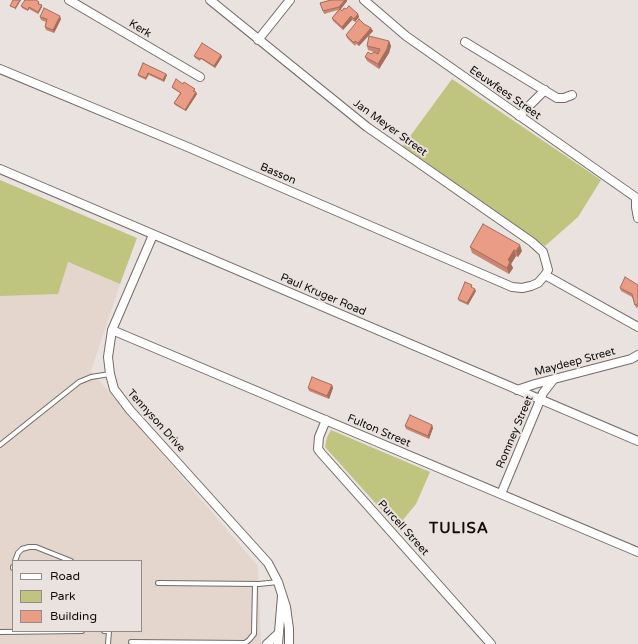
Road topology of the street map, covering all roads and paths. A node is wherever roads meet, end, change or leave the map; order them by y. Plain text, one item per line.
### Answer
1 (70, 0) edge
2 (210, 0) edge
3 (290, 0) edge
4 (364, 0) edge
5 (258, 40) junction
6 (465, 42) dead end
7 (0, 69) edge
8 (200, 78) dead end
9 (544, 90) junction
10 (572, 95) dead end
11 (520, 116) junction
12 (0, 169) edge
13 (637, 199) edge
14 (638, 218) edge
15 (153, 235) junction
16 (545, 276) junction
17 (638, 327) edge
18 (112, 330) junction
19 (638, 355) edge
20 (110, 374) junction
21 (553, 380) junction
22 (517, 390) junction
23 (541, 400) junction
24 (326, 420) junction
25 (638, 441) edge
26 (0, 445) edge
27 (501, 494) junction
28 (638, 552) edge
29 (15, 560) edge
30 (68, 560) edge
31 (278, 582) junction
32 (158, 583) dead end
33 (256, 584) junction
34 (282, 596) junction
35 (0, 632) edge
36 (12, 632) edge
37 (109, 632) edge
38 (279, 633) junction
39 (130, 642) dead end
40 (108, 644) edge
41 (268, 644) edge
42 (278, 644) edge
43 (289, 644) edge
44 (492, 644) edge

1 - 8 street, Kerk
2 - 5 street, Jan Meyer Street
3 - 5 street
4 - 11 street, Eeuwfees Street
5 - 16 street, Jan Meyer Street
6 - 9 street
7 - 16 street, Basson
9 - 10 street
9 - 11 street
11 - 13 street, Eeuwfees Street
12 - 15 street, Paul Kruger Road
13 - 14 street
15 - 18 street, Tennyson Drive
15 - 22 street, Paul Kruger Road
16 - 17 street
18 - 20 street, Tennyson Drive
18 - 24 street, Fulton Street
19 - 21 street, Maydeep Street
20 - 26 lane
20 - 31 street, Tennyson Drive
21 - 22 street, Maydeep Street
21 - 23 street, Romney Street
22 - 23 street, Paul Kruger Road
23 - 25 street, Paul Kruger Road
23 - 27 street, Romney Street
24 - 27 street, Fulton Street
24 - 44 street, Purcell Street
27 - 28 street, Fulton Street
29 - 30 lane
31 - 33 lane
31 - 34 street, Tennyson Drive
32 - 33 lane
33 - 39 lane
34 - 38 street, Tennyson Drive
34 - 43 street, Tennyson Drive
35 - 36 lane
37 - 40 lane
38 - 41 street
38 - 42 street, Tennyson Drive

